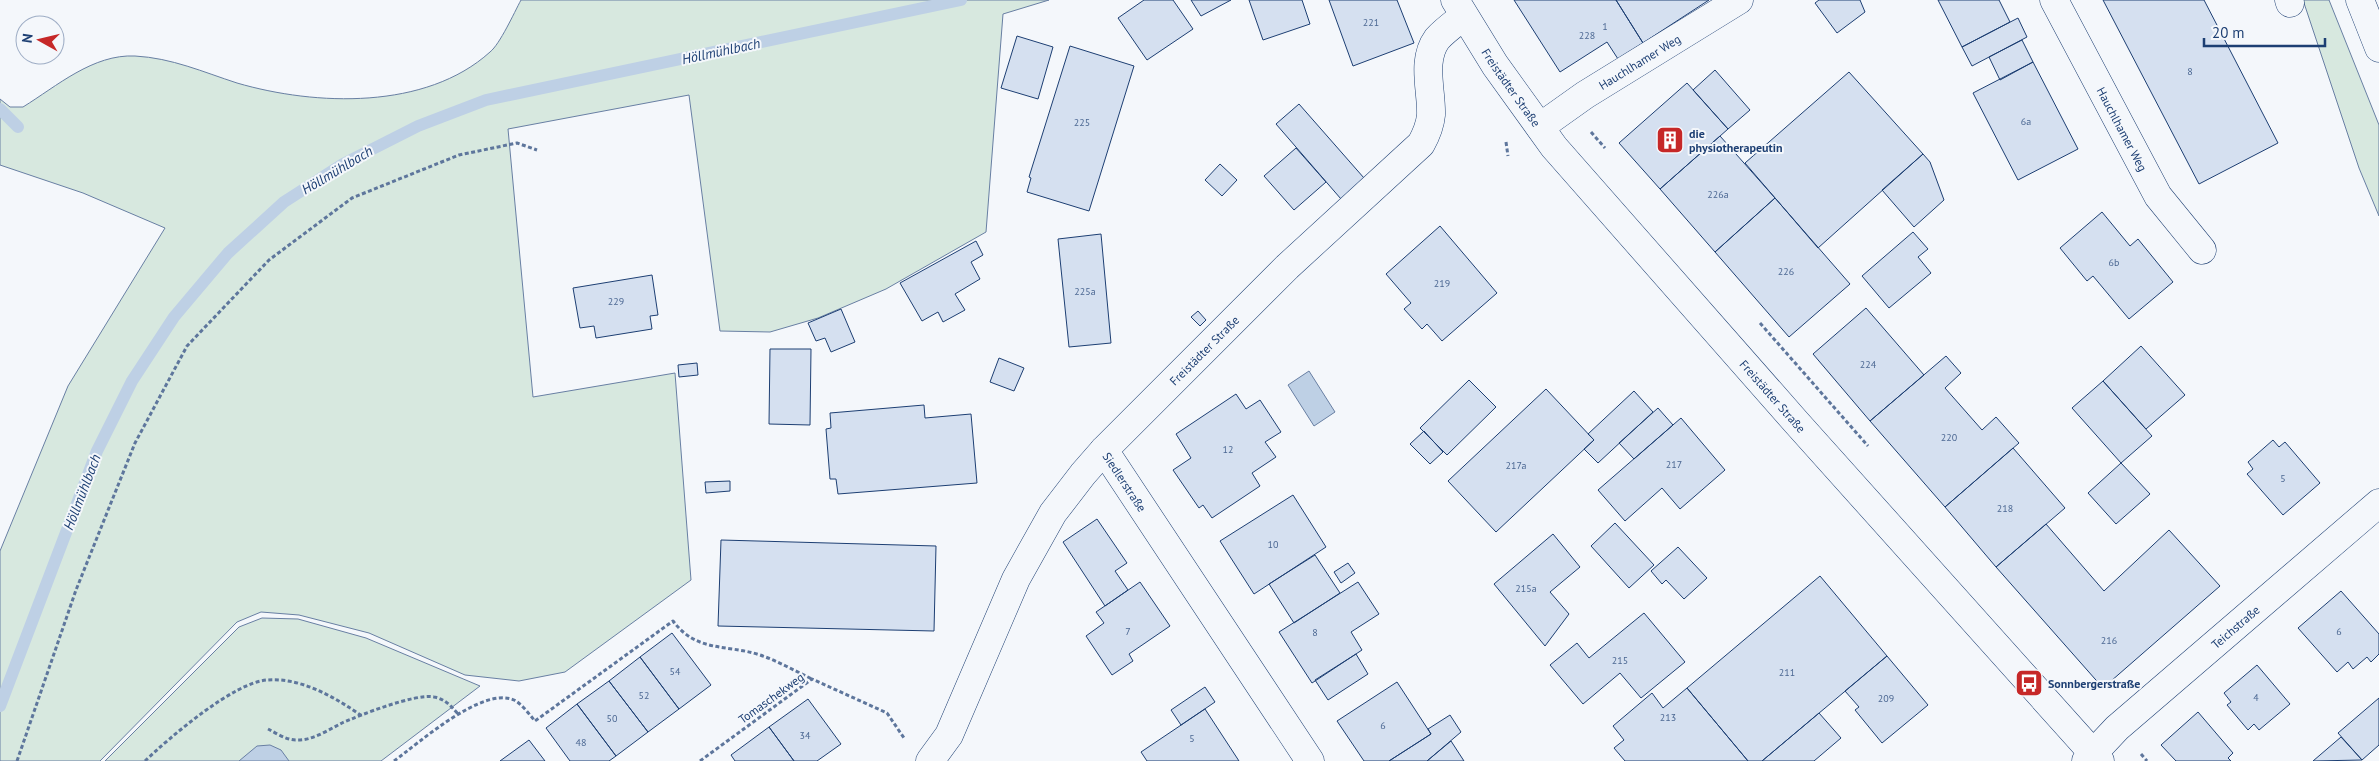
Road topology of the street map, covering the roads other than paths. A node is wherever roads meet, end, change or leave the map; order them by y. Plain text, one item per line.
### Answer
1 (1739, 0) edge
2 (2054, 0) edge
3 (2360, 0) edge
4 (1459, 8) edge
5 (2379, 48) edge
6 (1540, 127) junction
7 (2202, 250) dead end
8 (1104, 450) junction
9 (2379, 503) edge
10 (919, 753) edge
11 (2093, 758) edge
12 (1310, 761) edge

1 - 6 main road, Hauchlhamer Weg
2 - 7 main road, Hauchlhamer Weg
3 - 5 main road
4 - 6 main road, Freistädter Straße
4 - 8 main road, Freistädter Straße
6 - 11 main road, Freistädter Straße
8 - 10 main road, Siedlerstraße
8 - 12 main road, Siedlerstraße
9 - 11 main road, Teichstraße

